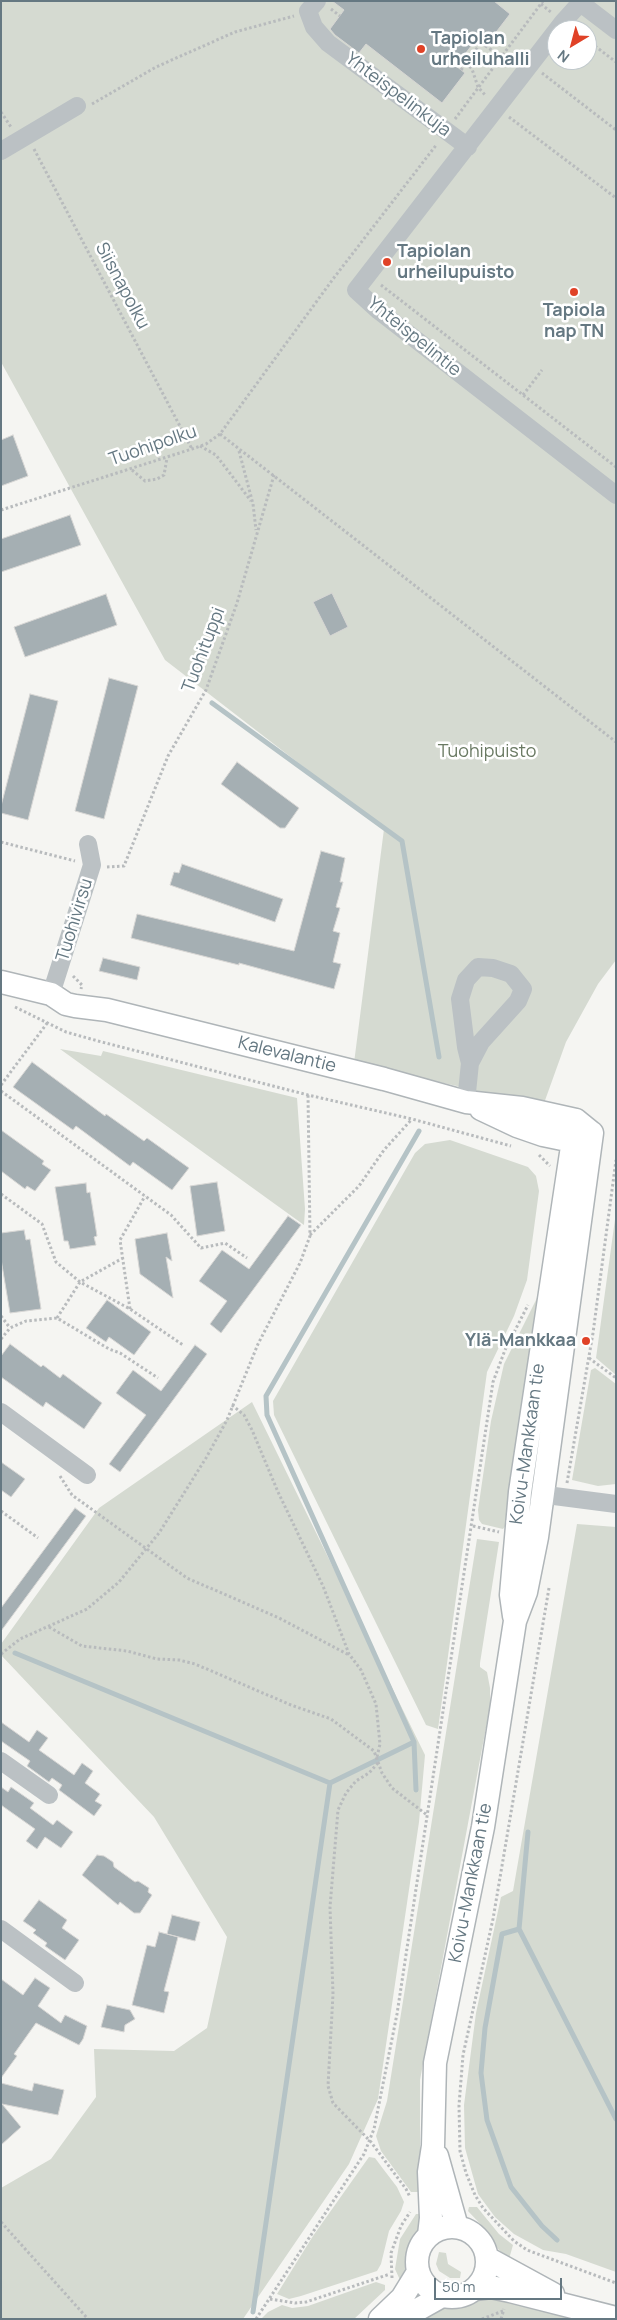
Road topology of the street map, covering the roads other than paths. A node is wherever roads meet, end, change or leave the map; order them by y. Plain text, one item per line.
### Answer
1 (580, 2) edge
2 (314, 6) edge
3 (616, 30) edge
4 (78, 106) road end
5 (468, 147) junction
6 (1, 151) edge
7 (616, 494) edge
8 (88, 844) dead end
9 (1, 982) edge
10 (52, 994) junction
11 (470, 1063) junction
12 (466, 1102) junction
13 (584, 1126) junction
14 (572, 1142) junction
15 (1, 1412) edge
16 (87, 1475) dead end
17 (520, 1492) junction
18 (554, 1496) junction
19 (616, 1504) edge
20 (515, 1620) junction
21 (1, 1760) edge
22 (49, 1795) dead end
23 (1, 1929) edge
24 (75, 1983) dead end
25 (433, 2146) junction
26 (457, 2227) junction
27 (429, 2235) junction
28 (487, 2258) junction
29 (418, 2272) junction
30 (474, 2289) junction
31 (442, 2296) junction
32 (569, 2304) junction
33 (616, 2318) edge
34 (380, 2319) edge
35 (401, 2319) edge

1 - 3 street
1 - 5 street, Yhteispelintie
2 - 5 street, Yhteispelinkuja
4 - 6 street
5 - 7 street, Yhteispelintie
8 - 10 street, Tuohivirsu
9 - 10 main road, Kalevalantie
10 - 12 main road, Kalevalantie
11 - 11 street
11 - 12 street
12 - 13 main road, Kalevalantie
12 - 14 main road, Kalevalantie
13 - 14 main road
13 - 18 main road, Koivu-Mankkaan tie
14 - 17 main road, Koivu-Mankkaan tie
15 - 16 street
17 - 18 street
17 - 20 main road, Koivu-Mankkaan tie
18 - 19 street
18 - 20 main road, Koivu-Mankkaan tie
20 - 25 main road, Koivu-Mankkaan tie
21 - 22 street
23 - 24 street
25 - 26 main road, Koivu-Mankkaan tie
25 - 27 main road, Koivu-Mankkaan tie
26 - 27 main road
26 - 28 main road
27 - 29 main road
28 - 30 main road
28 - 32 main road
29 - 31 main road
29 - 34 main road
30 - 31 main road
30 - 32 main road
31 - 35 main road
32 - 33 main road

